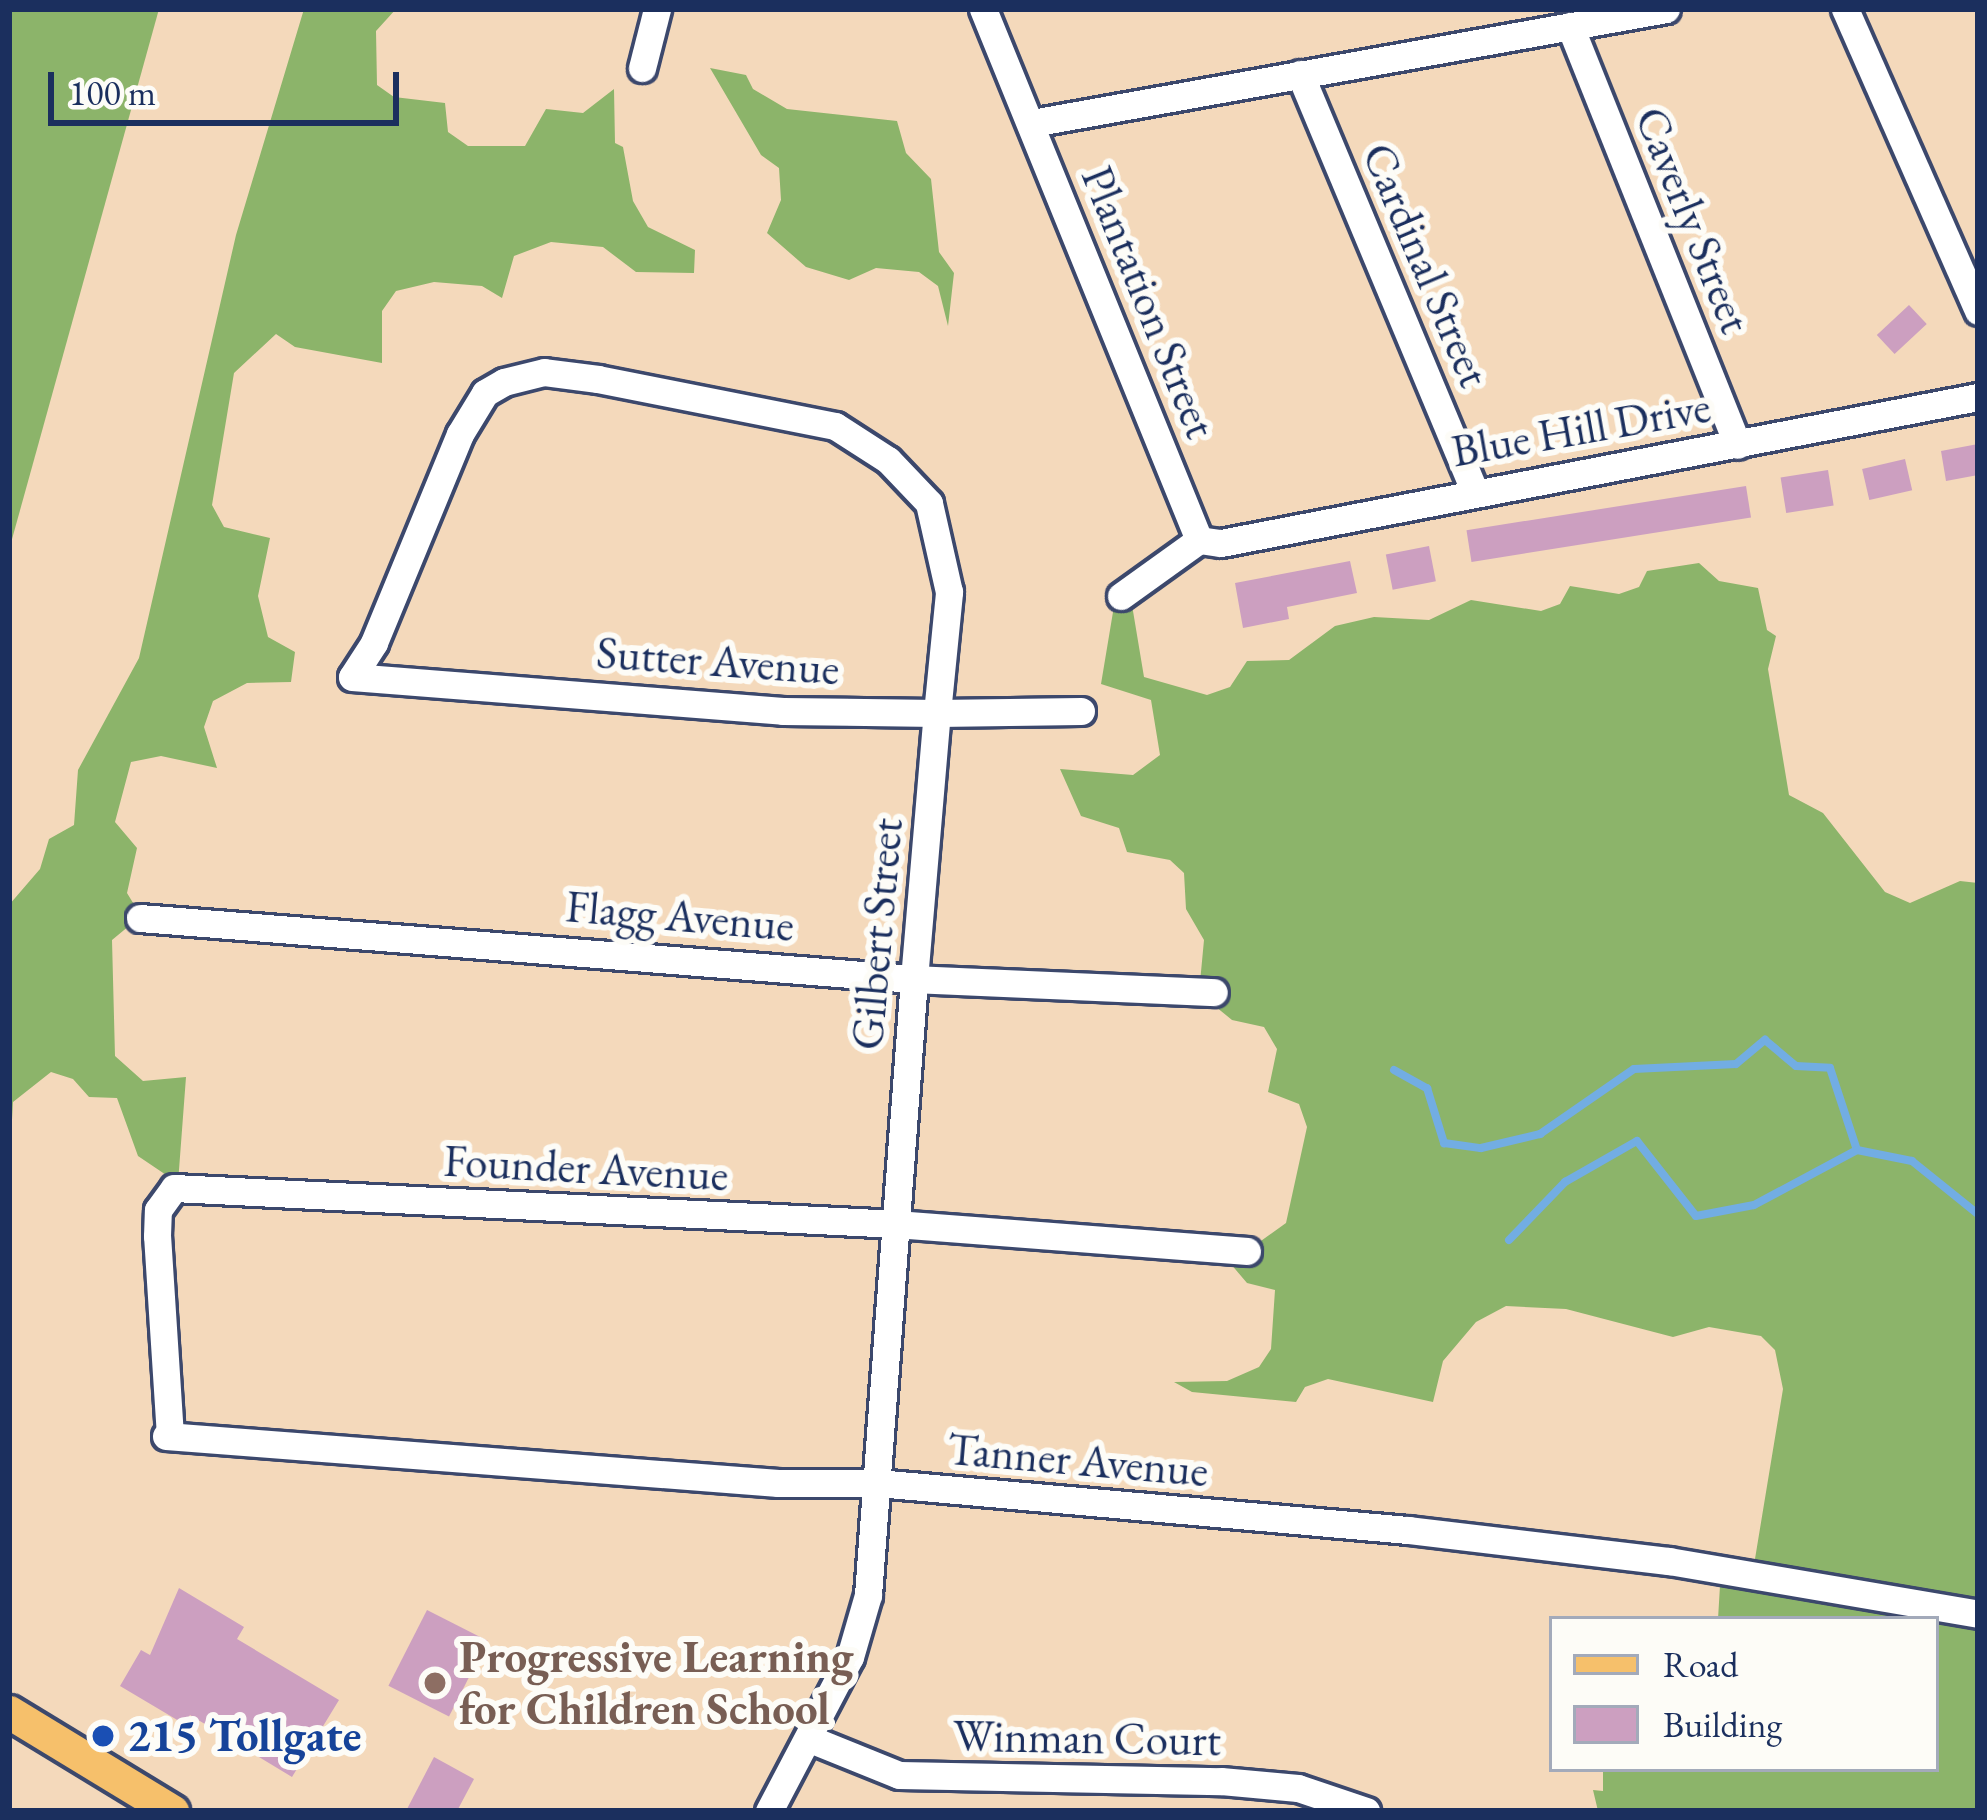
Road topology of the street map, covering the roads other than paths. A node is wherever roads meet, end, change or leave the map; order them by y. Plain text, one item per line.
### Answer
1 (658, 9) edge
2 (983, 9) edge
3 (1522, 9) edge
4 (1666, 9) edge
5 (1845, 9) edge
6 (1563, 27) junction
7 (642, 68) dead end
8 (1300, 74) junction
9 (1032, 123) junction
10 (1978, 311) edge
11 (1978, 397) edge
12 (1738, 445) junction
13 (1473, 488) junction
14 (1198, 540) junction
15 (1121, 596) dead end
16 (352, 677) joint
17 (1081, 711) dead end
18 (938, 712) junction
19 (140, 918) dead end
20 (914, 980) junction
21 (1214, 992) dead end
22 (896, 1224) junction
23 (1247, 1251) dead end
24 (168, 1436) joint
25 (877, 1484) junction
26 (1978, 1614) edge
27 (9, 1712) edge
28 (810, 1738) junction
29 (172, 1811) edge
30 (769, 1811) edge
31 (1366, 1811) edge

1 - 7 street
2 - 9 street, Plantation Street
3 - 6 street
4 - 6 street
5 - 10 street
6 - 8 street
6 - 12 street, Caverly Street
8 - 9 street
8 - 13 street, Cardinal Street
9 - 14 street, Plantation Street
11 - 12 street, Blue Hill Drive
12 - 13 street, Blue Hill Drive
13 - 14 street, Blue Hill Drive
14 - 15 street
16 - 18 street, Sutter Avenue
16 - 18 street, Gilbert Street
17 - 18 street, Sutter Avenue
18 - 20 street, Gilbert Street
19 - 20 street, Flagg Avenue
20 - 21 street, Flagg Avenue
20 - 22 street, Gilbert Street
22 - 23 street, Founder Avenue
22 - 24 street, Founder Avenue
22 - 25 street, Gilbert Street
24 - 25 street, Tanner Avenue
25 - 26 street, Tanner Avenue
25 - 28 street, Gilbert Street
27 - 29 main road
28 - 30 street, Gilbert Street
28 - 31 street, Winman Court

